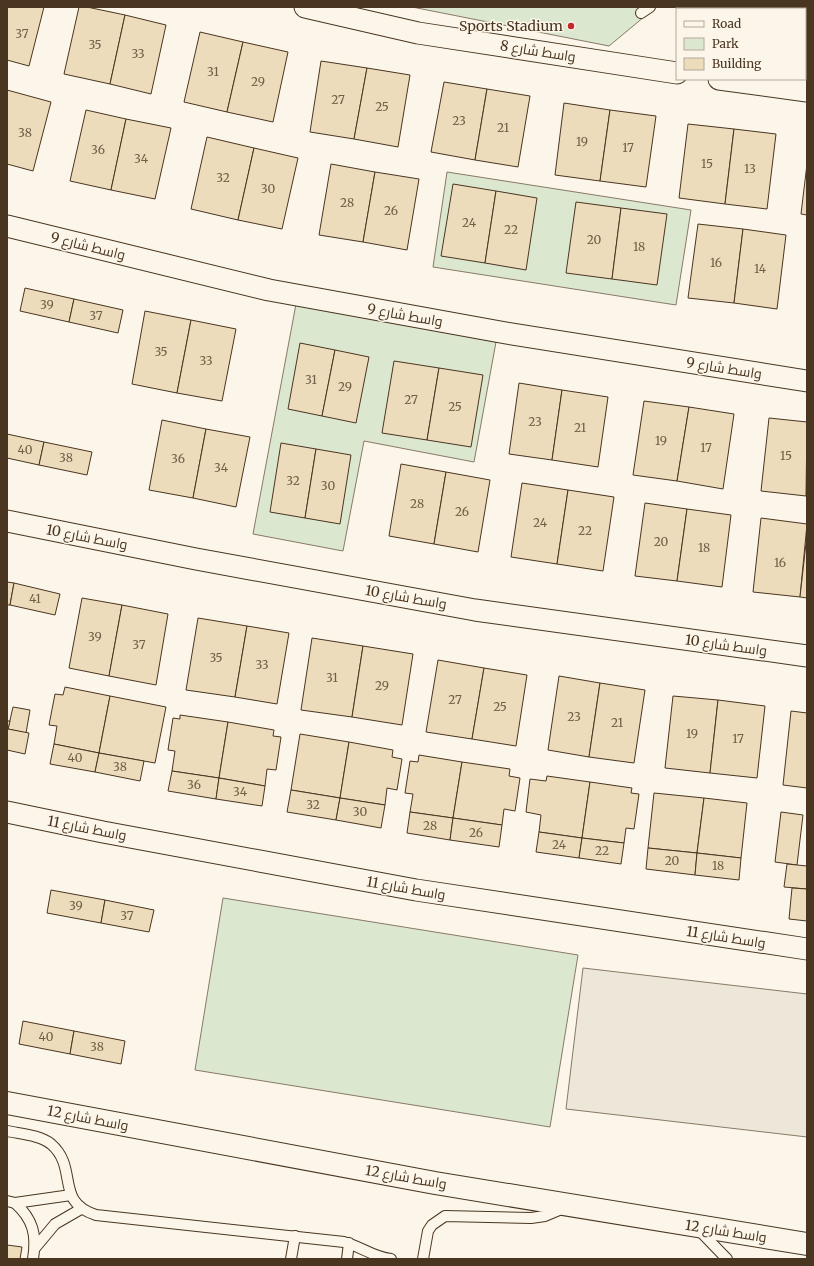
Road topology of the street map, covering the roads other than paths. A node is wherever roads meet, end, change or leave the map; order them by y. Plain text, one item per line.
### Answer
1 (305, 7) edge
2 (650, 7) edge
3 (641, 13) dead end
4 (676, 73) edge
5 (732, 80) edge
6 (773, 83) edge
7 (807, 91) edge
8 (7, 226) edge
9 (807, 381) edge
10 (7, 521) edge
11 (807, 656) edge
12 (7, 812) edge
13 (807, 949) edge
14 (7, 1103) edge
15 (7, 1131) edge
16 (70, 1195) junction
17 (11, 1202) edge
18 (570, 1205) junction
19 (81, 1209) junction
20 (695, 1226) junction
21 (295, 1236) junction
22 (349, 1243) junction
23 (807, 1244) edge
24 (35, 1248) junction
25 (34, 1259) edge
26 (291, 1259) edge
27 (347, 1259) edge
28 (390, 1259) edge
29 (423, 1259) edge
30 (727, 1259) edge

1 - 4 street, واسط شارع 8
2 - 3 lane
5 - 6 street
6 - 7 street
8 - 9 street, واسط شارع 9
10 - 11 street, واسط شارع 10
12 - 13 street, واسط شارع 11
14 - 18 main road, واسط شارع 12
15 - 16 lane
16 - 17 lane
16 - 19 lane
17 - 24 lane
18 - 20 main road, واسط شارع 12
18 - 29 lane
19 - 21 lane
19 - 24 lane
20 - 23 main road, واسط شارع 12
20 - 30 lane
21 - 22 lane
21 - 26 lane
22 - 27 lane
22 - 28 lane
24 - 25 lane

